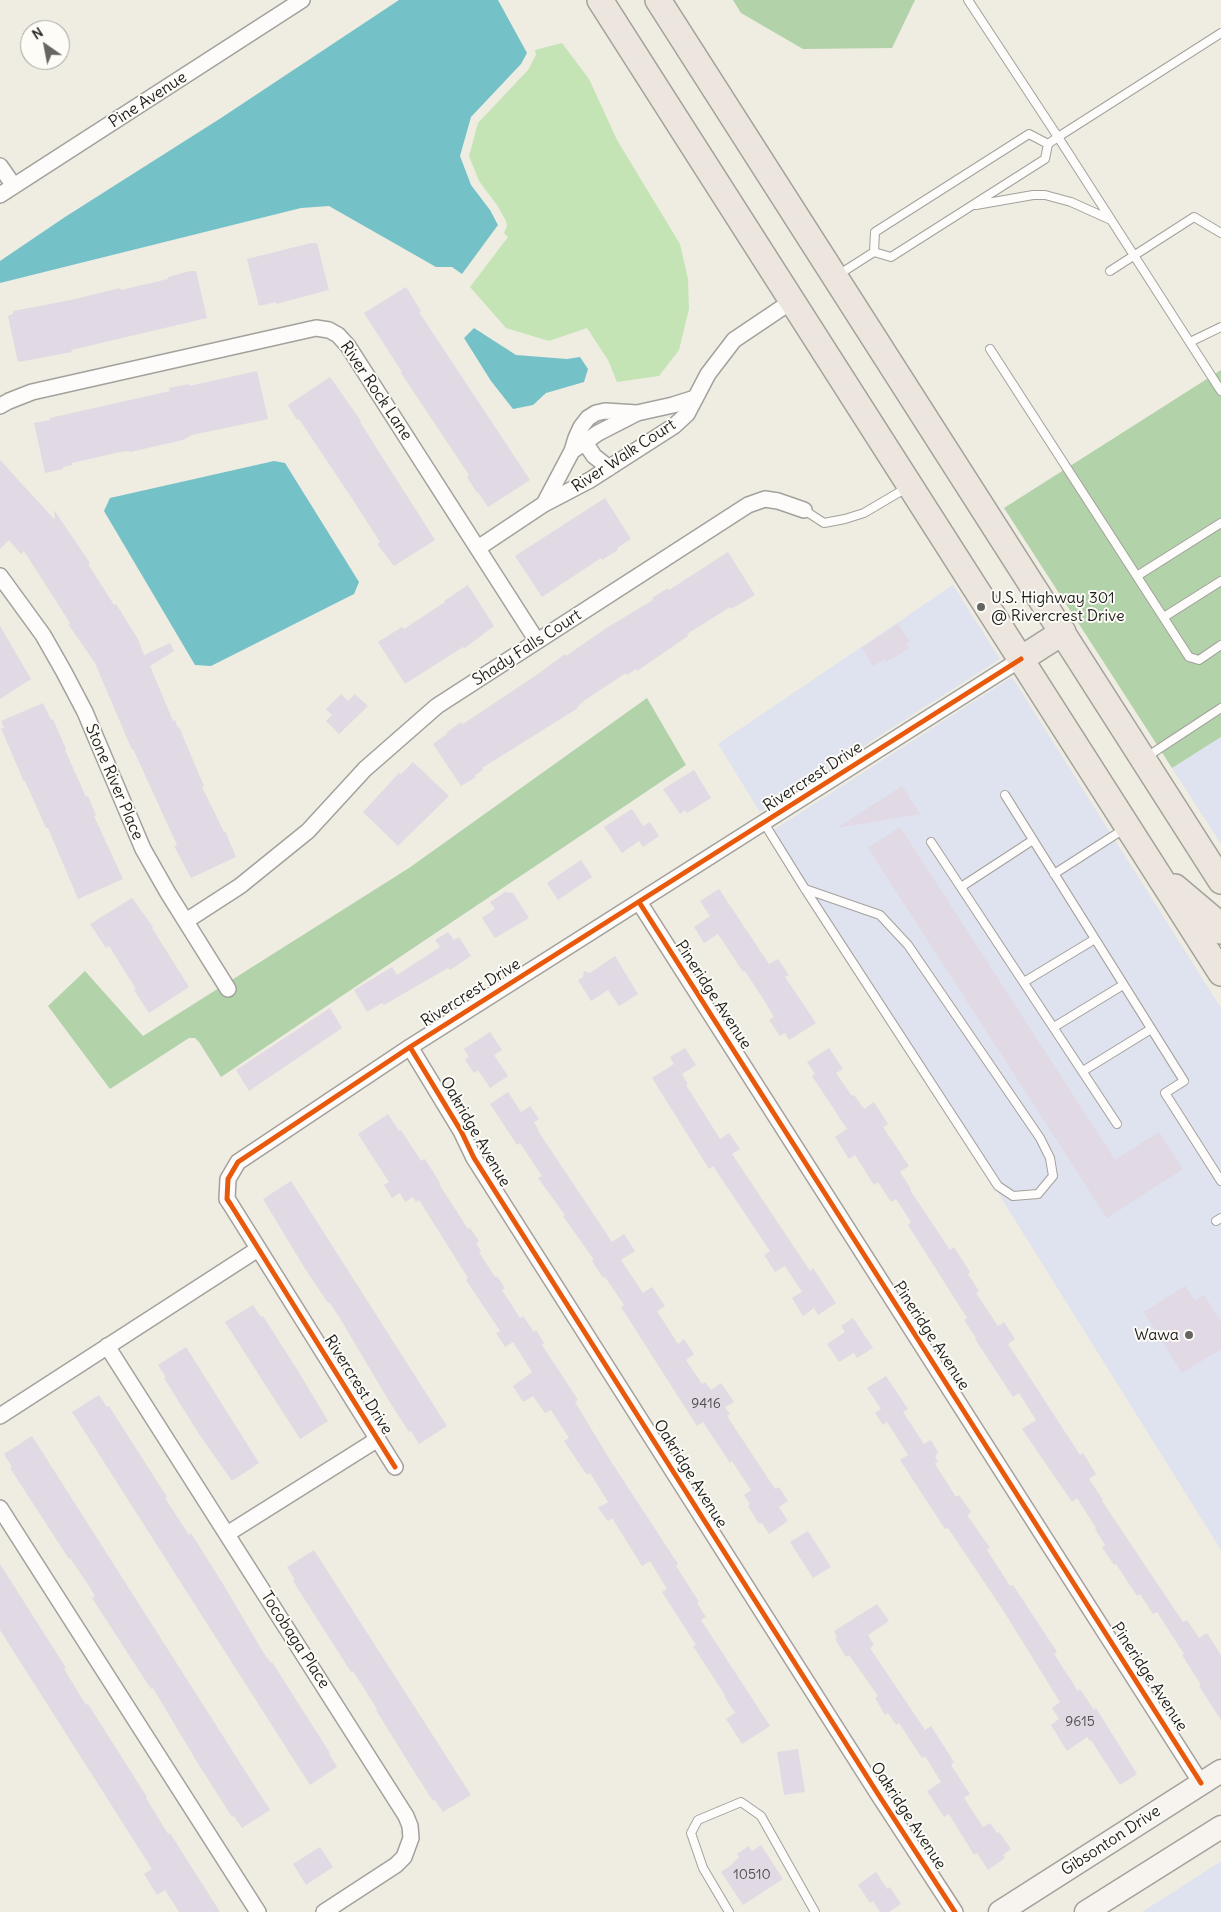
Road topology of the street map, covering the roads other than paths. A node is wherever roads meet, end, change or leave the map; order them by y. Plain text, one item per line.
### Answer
1 (302, 0) edge
2 (600, 0) edge
3 (658, 0) edge
4 (968, 0) edge
5 (1221, 33) edge
6 (1058, 137) junction
7 (1048, 144) junction
8 (0, 166) edge
9 (14, 186) junction
10 (0, 195) edge
11 (972, 206) junction
12 (1112, 221) junction
13 (1221, 233) edge
14 (874, 252) junction
15 (1134, 255) junction
16 (1110, 272) dead end
17 (835, 276) junction
18 (792, 301) junction
19 (1221, 327) edge
20 (1190, 342) junction
21 (990, 350) dead end
22 (1221, 391) edge
23 (695, 398) junction
24 (0, 406) edge
25 (637, 413) junction
26 (584, 441) junction
27 (572, 451) junction
28 (609, 468) junction
29 (909, 486) junction
30 (544, 504) junction
31 (804, 510) joint
32 (1221, 523) edge
33 (478, 548) junction
34 (0, 576) edge
35 (1137, 576) junction
36 (1221, 581) edge
37 (1164, 618) junction
38 (1063, 632) junction
39 (537, 641) junction
40 (1221, 645) edge
41 (1020, 659) junction
42 (1221, 708) edge
43 (1143, 759) junction
44 (1005, 796) dead end
45 (764, 823) junction
46 (1128, 827) junction
47 (1033, 840) junction
48 (931, 842) dead end
49 (1054, 874) junction
50 (1160, 878) junction
51 (1221, 881) edge
52 (961, 887) junction
53 (805, 889) junction
54 (639, 902) junction
55 (186, 921) junction
56 (1221, 930) edge
57 (1095, 939) junction
58 (1221, 973) edge
59 (1024, 982) junction
60 (1123, 985) junction
61 (228, 989) dead end
62 (1054, 1028) junction
63 (1151, 1029) junction
64 (410, 1047) junction
65 (1083, 1071) junction
66 (1117, 1124) dead end
67 (1221, 1181) edge
68 (258, 1249) junction
69 (107, 1346) junction
70 (0, 1416) edge
71 (378, 1439) junction
72 (395, 1467) dead end
73 (0, 1508) edge
74 (228, 1534) junction
75 (1221, 1771) edge
76 (1201, 1783) junction
77 (1221, 1827) edge
78 (341, 1907) edge
79 (258, 1912) edge
80 (324, 1912) edge
81 (730, 1912) edge
82 (815, 1912) edge
83 (955, 1912) edge
84 (1000, 1912) edge
85 (1086, 1912) edge

1 - 9 street, Pine Avenue
2 - 18 main road
3 - 17 main road
4 - 6 lane
5 - 6 lane
6 - 7 lane
6 - 12 lane
7 - 11 lane
7 - 14 lane
8 - 9 street
9 - 10 street, Pine Avenue
11 - 12 lane
11 - 14 lane
12 - 15 lane
13 - 15 lane
14 - 17 lane
15 - 16 lane
15 - 20 lane
17 - 38 main road
18 - 23 street, River Walk Court
18 - 29 main road
19 - 20 lane
20 - 22 lane
21 - 35 lane
23 - 25 street, River Walk Court
23 - 28 street, River Walk Court
24 - 33 street, River Rock Lane
25 - 26 street, River Walk Court
25 - 27 street, River Walk Court
26 - 27 street, River Walk Court
26 - 28 street
27 - 30 street, River Walk Court
28 - 30 street, River Walk Court
29 - 31 lane, Shady Falls Court
29 - 41 main road
30 - 33 street, River Walk Court
31 - 39 street, Shady Falls Court
32 - 35 lane
33 - 39 street, River Rock Lane
34 - 55 street, Stone River Place
35 - 37 lane
36 - 37 lane
37 - 40 lane
38 - 41 main road
38 - 43 main road
39 - 55 street, Shady Falls Court
41 - 45 street, Rivercrest Drive
41 - 46 main road
42 - 43 lane
43 - 51 main road
44 - 47 lane
45 - 53 lane
45 - 54 street, Rivercrest Drive
46 - 49 lane
46 - 50 main road
47 - 49 lane
47 - 52 lane
48 - 52 lane
49 - 57 lane
50 - 56 main road
50 - 58 main road
52 - 59 lane
53 - 53 lane
54 - 64 street, Rivercrest Drive
54 - 76 street, Pineridge Avenue
55 - 61 street, Stone River Place
57 - 59 lane
57 - 60 lane
59 - 62 lane
60 - 62 lane
60 - 63 lane
62 - 65 lane
63 - 65 lane
63 - 67 lane
64 - 68 street, Rivercrest Drive
64 - 83 street, Oakridge Avenue
65 - 66 lane
68 - 69 street
68 - 71 street, Rivercrest Drive
69 - 70 street
69 - 74 street, Tocobaga Place
71 - 72 street, Rivercrest Drive
71 - 74 street, Rivercrest Drive
73 - 79 street
74 - 78 street, Tocobaga Place
75 - 76 main road, Gibsonton Drive
76 - 84 main road, Gibsonton Drive
77 - 85 main road
78 - 80 street, Tocobaga Place
81 - 82 lane

